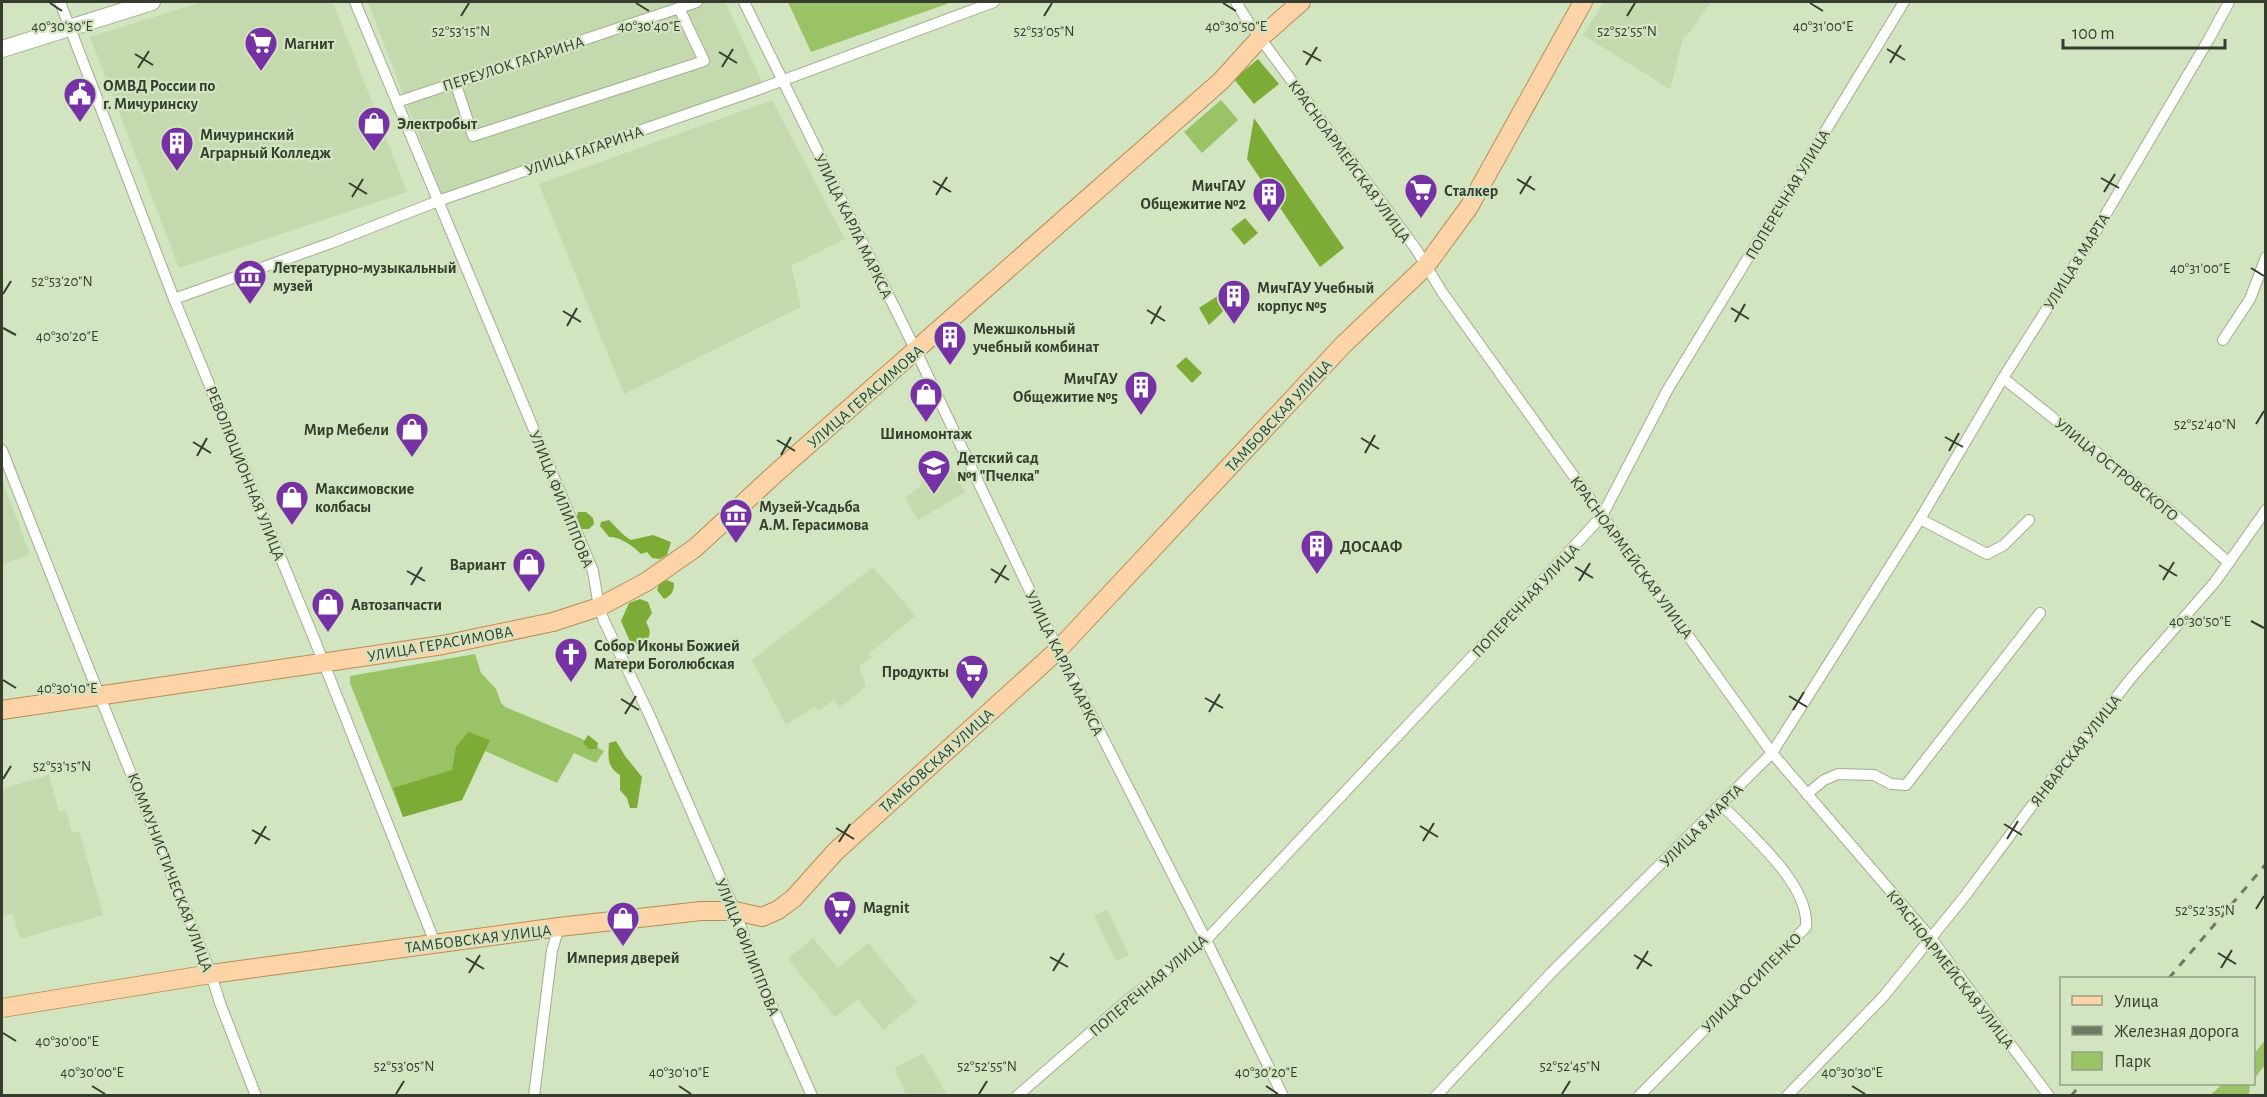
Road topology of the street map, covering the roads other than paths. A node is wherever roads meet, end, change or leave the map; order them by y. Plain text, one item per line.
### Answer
1 (60, 2) edge
2 (152, 2) edge
3 (355, 2) edge
4 (697, 2) edge
5 (744, 2) edge
6 (994, 2) edge
7 (1236, 2) edge
8 (1301, 2) edge
9 (1582, 2) edge
10 (1904, 2) edge
11 (2229, 2) edge
12 (679, 8) junction
13 (70, 27) junction
14 (1260, 38) junction
15 (2, 49) edge
16 (782, 79) junction
17 (455, 82) junction
18 (397, 102) junction
19 (438, 201) junction
20 (2265, 257) edge
21 (1425, 267) junction
22 (174, 299) junction
23 (2223, 340) dead end
24 (916, 351) junction
25 (2003, 378) junction
26 (2, 450) edge
27 (2265, 510) edge
28 (1602, 516) junction
29 (1920, 519) junction
30 (2029, 520) dead end
31 (2229, 563) junction
32 (599, 607) junction
33 (2040, 613) dead end
34 (1058, 650) junction
35 (322, 662) junction
36 (100, 697) junction
37 (2, 710) edge
38 (1772, 753) junction
39 (1807, 794) junction
40 (1721, 804) junction
41 (735, 911) junction
42 (559, 927) junction
43 (1930, 937) junction
44 (1206, 939) junction
45 (435, 943) junction
46 (211, 974) junction
47 (2, 1008) edge
48 (256, 1095) edge
49 (534, 1095) edge
50 (812, 1095) edge
51 (1017, 1095) edge
52 (1283, 1095) edge
53 (1436, 1095) edge
54 (1639, 1095) edge
55 (1787, 1095) edge
56 (2049, 1095) edge

1 - 13 street, РЕВОЛЮЦИОННАЯ УЛИЦА
2 - 13 main road
3 - 18 street, УЛИЦА ФИЛИППОВА
4 - 12 street, ПЕРЕУЛОК ГАГАРИНА
5 - 16 street, УЛИЦА КАРЛА МАРКСА
6 - 16 street, УЛИЦА ГАГАРИНА
7 - 14 street, КРАСНОАРМЕЙСКАЯ УЛИЦА
8 - 14 main road, УЛИЦА ГЕРАСИМОВА
9 - 21 main road, ТАМБОВСКАЯ УЛИЦА
10 - 28 street, ПОПЕРЕЧНАЯ УЛИЦА
11 - 25 street, УЛИЦА 8 МАРТА
12 - 17 street, ПЕРЕУЛОК ГАГАРИНА
12 - 17 street
13 - 15 main road
13 - 22 street, РЕВОЛЮЦИОННАЯ УЛИЦА
14 - 21 street, КРАСНОАРМЕЙСКАЯ УЛИЦА
14 - 24 main road, УЛИЦА ГЕРАСИМОВА
16 - 19 street, УЛИЦА ГАГАРИНА
16 - 24 street, УЛИЦА КАРЛА МАРКСА
17 - 18 street, ПЕРЕУЛОК ГАГАРИНА
18 - 19 street, УЛИЦА ФИЛИППОВА
19 - 22 street, УЛИЦА ГАГАРИНА
19 - 32 street, УЛИЦА ФИЛИППОВА
20 - 23 street
21 - 28 street, КРАСНОАРМЕЙСКАЯ УЛИЦА
21 - 34 main road, ТАМБОВСКАЯ УЛИЦА
22 - 35 street, РЕВОЛЮЦИОННАЯ УЛИЦА
24 - 32 main road, УЛИЦА ГЕРАСИМОВА
24 - 34 street, УЛИЦА КАРЛА МАРКСА
25 - 29 street, УЛИЦА 8 МАРТА
25 - 31 street, УЛИЦА ОСТРОВСКОГО
26 - 36 street, КОММУНИСТИЧЕСКАЯ УЛИЦА
27 - 31 street, ЯНВАРСКАЯ УЛИЦА
28 - 38 street, КРАСНОАРМЕЙСКАЯ УЛИЦА
28 - 44 street, ПОПЕРЕЧНАЯ УЛИЦА
29 - 30 street
29 - 38 street, УЛИЦА 8 МАРТА
31 - 43 street, ЯНВАРСКАЯ УЛИЦА
32 - 35 main road, УЛИЦА ГЕРАСИМОВА
32 - 41 street, УЛИЦА ФИЛИППОВА
33 - 39 street
34 - 41 main road, ТАМБОВСКАЯ УЛИЦА
34 - 44 street, УЛИЦА КАРЛА МАРКСА
35 - 36 main road, УЛИЦА ГЕРАСИМОВА
35 - 45 street, РЕВОЛЮЦИОННАЯ УЛИЦА
36 - 37 main road, УЛИЦА ГЕРАСИМОВА
36 - 46 street, КОММУНИСТИЧЕСКАЯ УЛИЦА
38 - 39 street, КРАСНОАРМЕЙСКАЯ УЛИЦА
38 - 40 street, УЛИЦА 8 МАРТА
39 - 43 street, КРАСНОАРМЕЙСКАЯ УЛИЦА
40 - 53 street, УЛИЦА 8 МАРТА
40 - 54 street, УЛИЦА ОСИПЕНКО
41 - 42 main road, ТАМБОВСКАЯ УЛИЦА
41 - 50 street, УЛИЦА ФИЛИППОВА
42 - 45 main road, ТАМБОВСКАЯ УЛИЦА
42 - 49 street
43 - 55 street, ЯНВАРСКАЯ УЛИЦА
43 - 56 street, КРАСНОАРМЕЙСКАЯ УЛИЦА
44 - 51 street, ПОПЕРЕЧНАЯ УЛИЦА
44 - 52 street, УЛИЦА КАРЛА МАРКСА
45 - 46 main road, ТАМБОВСКАЯ УЛИЦА
46 - 47 main road, ТАМБОВСКАЯ УЛИЦА
46 - 48 street, КОММУНИСТИЧЕСКАЯ УЛИЦА

